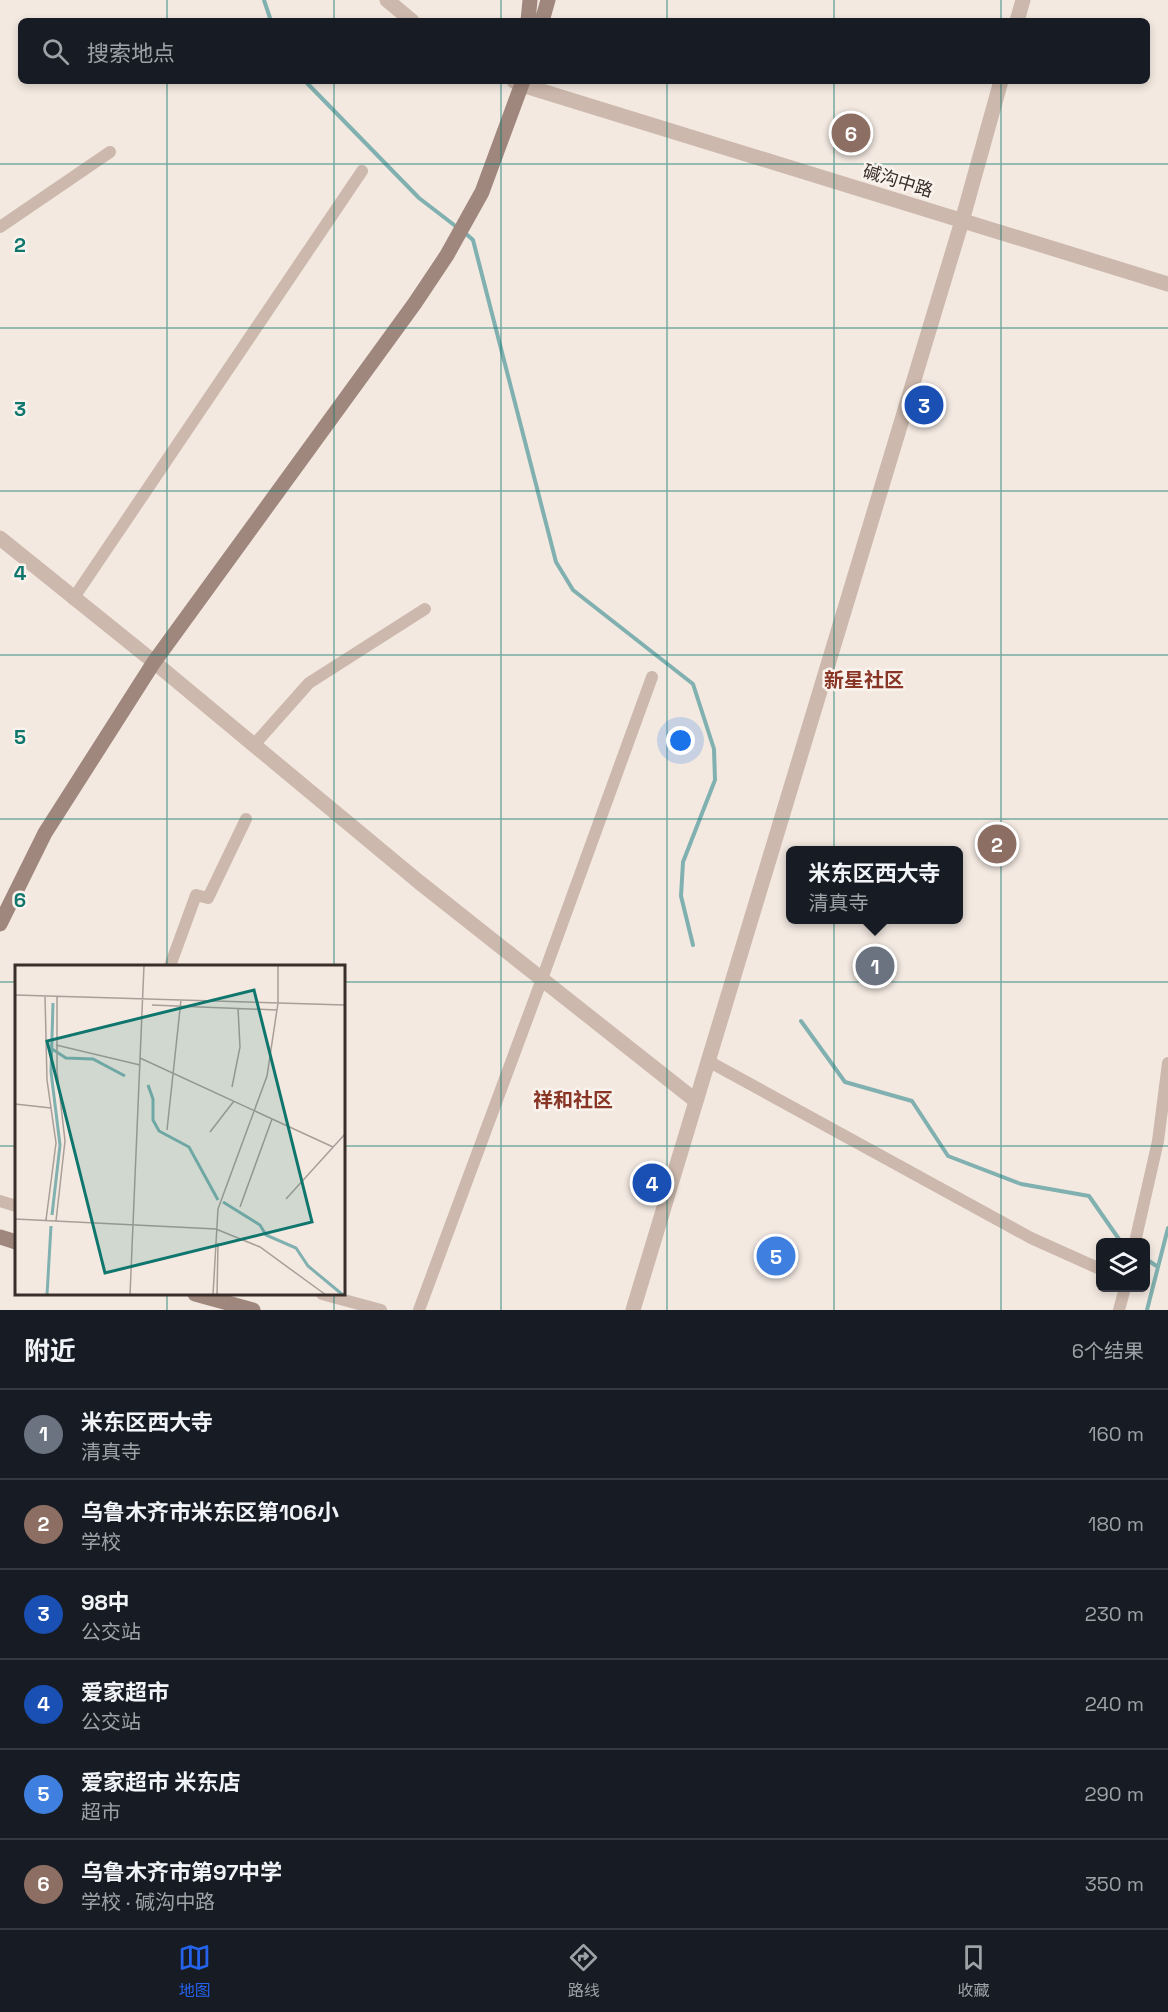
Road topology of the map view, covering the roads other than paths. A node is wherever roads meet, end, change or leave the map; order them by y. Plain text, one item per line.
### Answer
1 (387, 0) edge
2 (530, 0) edge
3 (548, 0) edge
4 (1023, 0) edge
5 (408, 18) edge
6 (528, 18) edge
7 (543, 18) edge
8 (1018, 18) edge
9 (519, 84) edge
10 (526, 84) edge
11 (1000, 84) edge
12 (110, 152) dead end
13 (362, 171) dead end
14 (962, 221) junction
15 (0, 226) edge
16 (1168, 284) edge
17 (0, 538) edge
18 (74, 598) junction
19 (425, 609) dead end
20 (154, 662) junction
21 (652, 677) dead end
22 (253, 746) junction
23 (246, 819) dead end
24 (0, 924) edge
25 (170, 965) edge
26 (542, 979) junction
27 (708, 1061) junction
28 (1168, 1063) edge
29 (696, 1101) junction
30 (0, 1201) edge
31 (15, 1206) edge
32 (0, 1237) edge
33 (1137, 1238) edge
34 (15, 1242) edge
35 (1096, 1267) edge
36 (1124, 1292) edge
37 (202, 1295) edge
38 (329, 1295) edge
39 (253, 1310) edge
40 (381, 1310) edge
41 (419, 1310) edge
42 (633, 1310) edge
43 (1119, 1310) edge

1 - 5 street
2 - 6 main road
3 - 7 main road
4 - 8 street
9 - 20 main road
10 - 14 street, 碱沟中路
11 - 14 street
12 - 15 street
13 - 18 street
14 - 16 street, 碱沟中路
14 - 27 street
17 - 18 street
18 - 20 street
19 - 22 street
20 - 22 street
20 - 24 main road
21 - 26 street
22 - 26 street
23 - 25 street
26 - 29 street
26 - 41 street
27 - 29 street
27 - 35 street
28 - 33 street
29 - 42 street
30 - 31 street
32 - 34 main road
36 - 43 street
37 - 39 main road
38 - 40 street

